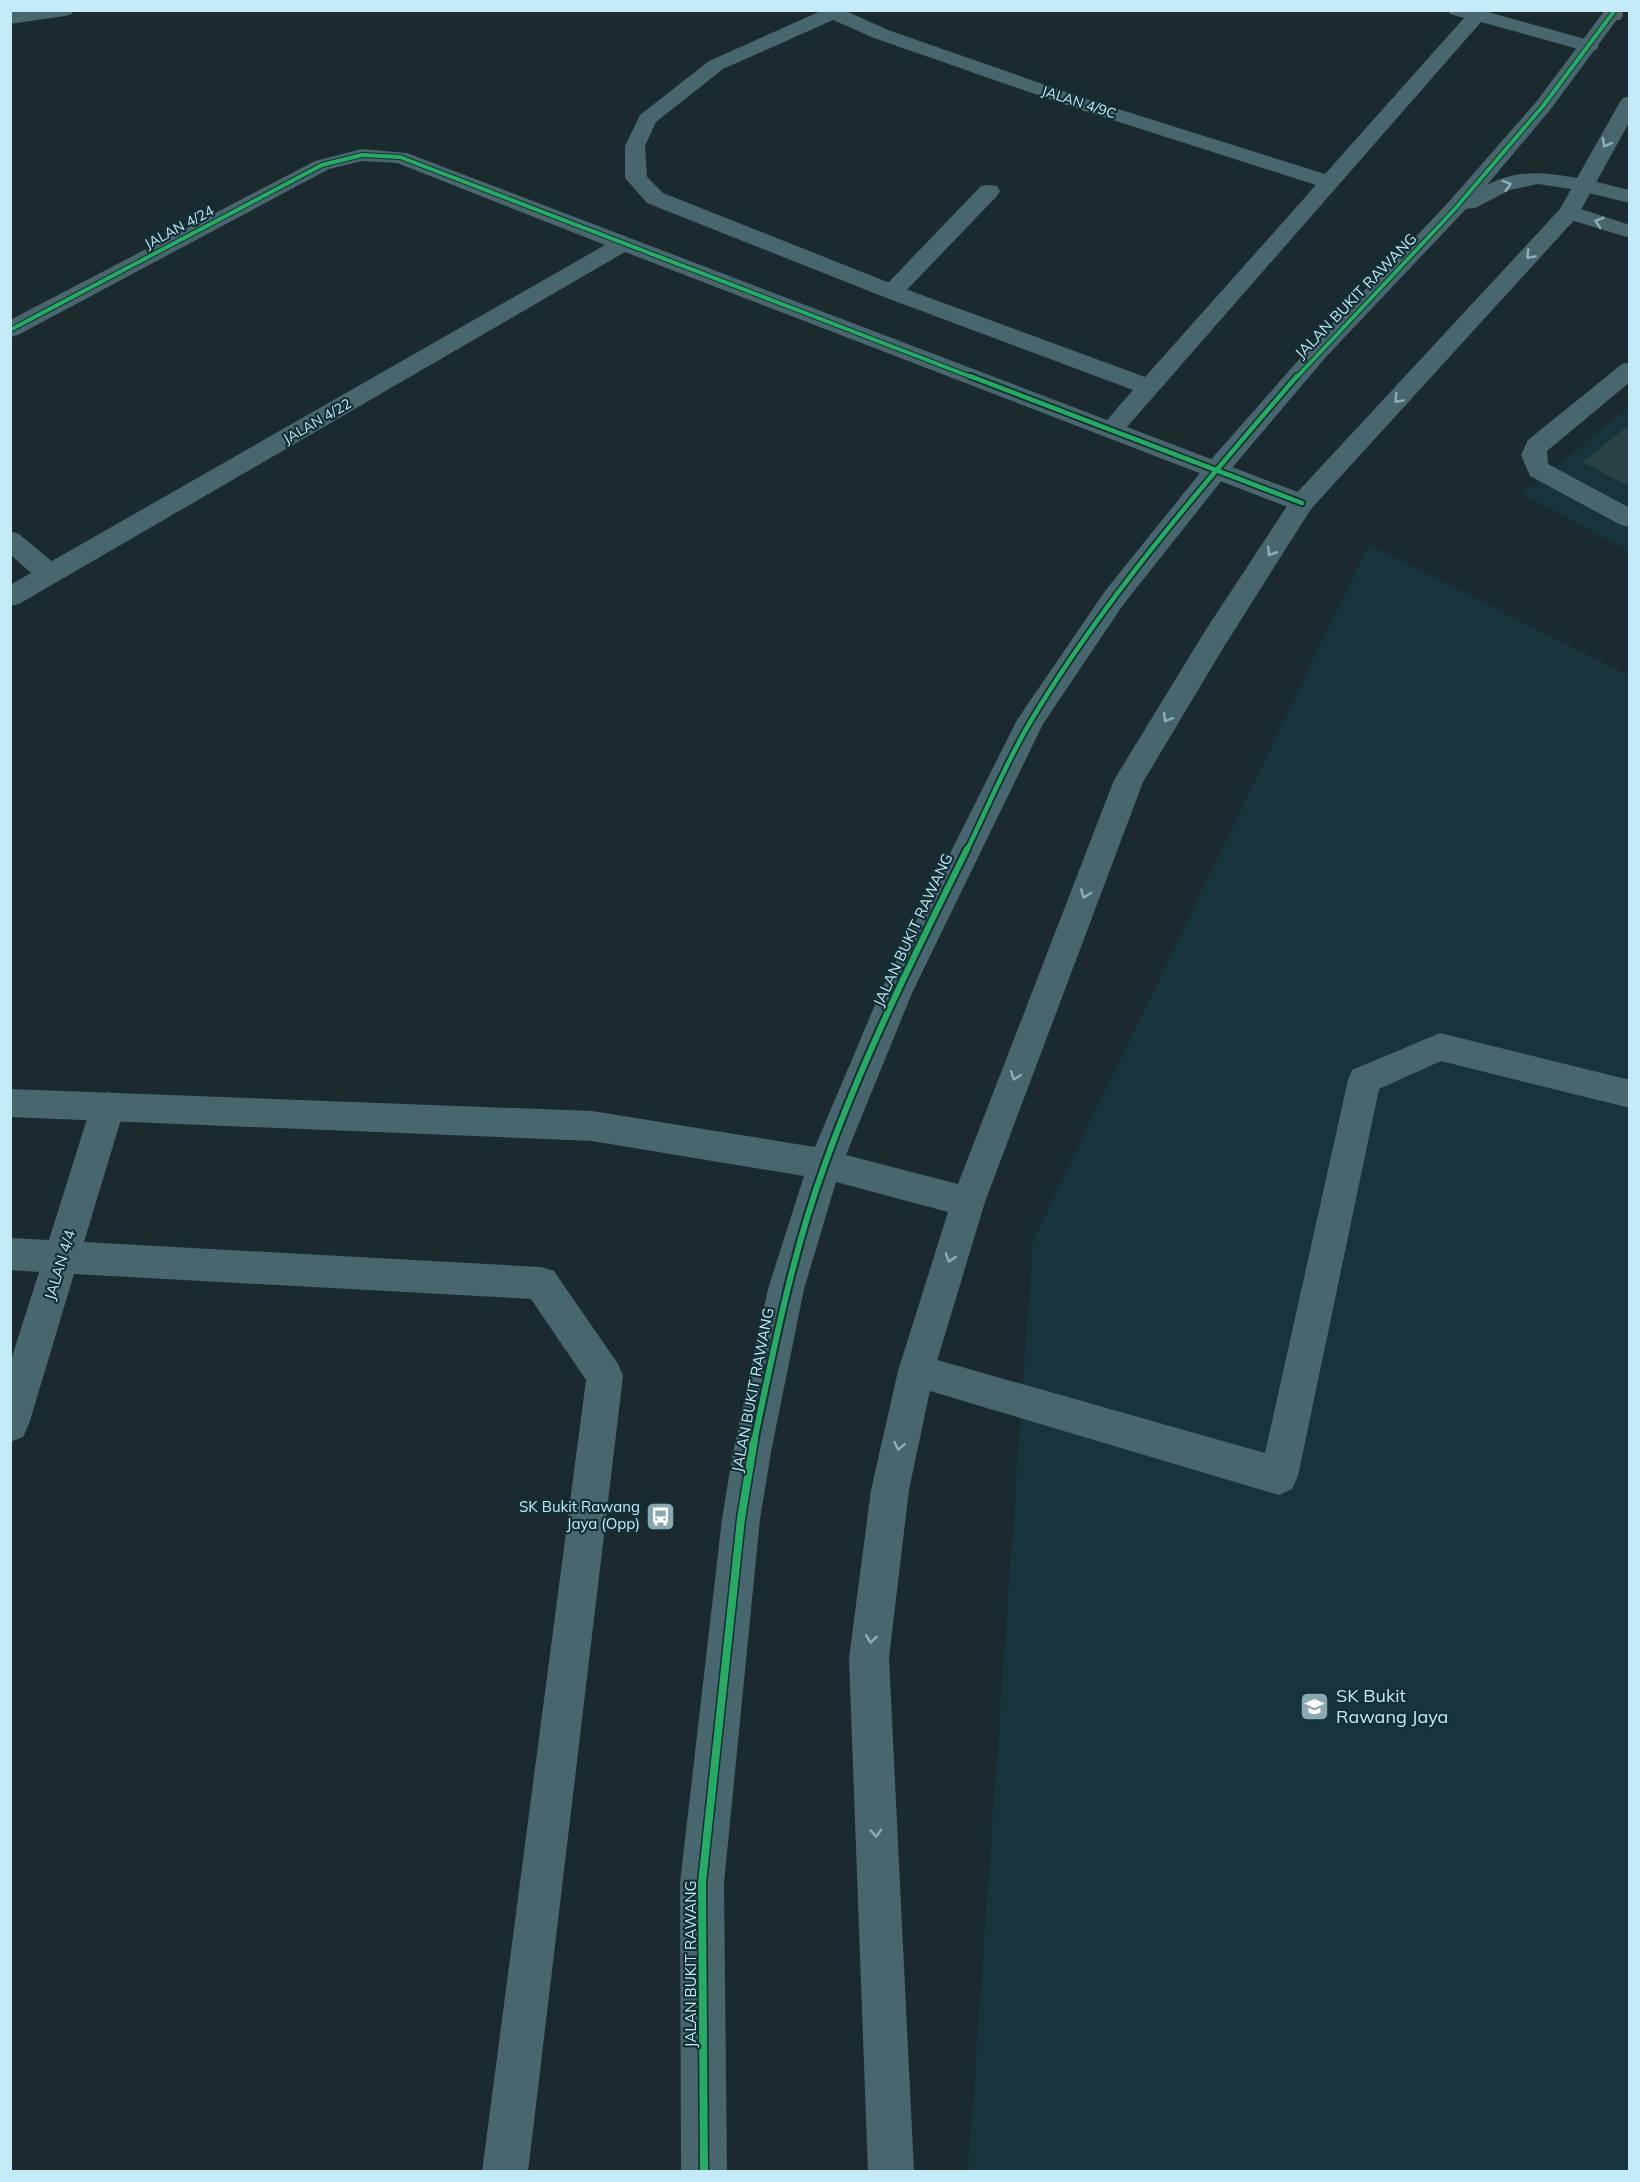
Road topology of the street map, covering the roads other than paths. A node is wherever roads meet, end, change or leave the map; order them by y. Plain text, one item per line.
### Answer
1 (65, 10) edge
2 (837, 12) edge
3 (1613, 12) edge
4 (1467, 13) edge
5 (10, 18) edge
6 (1589, 46) junction
7 (1629, 102) edge
8 (1329, 182) junction
9 (1584, 185) junction
10 (989, 191) dead end
11 (1629, 197) edge
12 (1454, 210) junction
13 (1569, 212) junction
14 (1629, 232) edge
15 (623, 244) junction
16 (892, 292) junction
17 (10, 330) edge
18 (1629, 369) edge
19 (1149, 387) junction
20 (1112, 429) junction
21 (1217, 469) junction
22 (1302, 503) junction
23 (1629, 519) edge
24 (10, 540) edge
25 (51, 574) junction
26 (10, 597) edge
27 (1629, 1094) edge
28 (10, 1103) edge
29 (108, 1106) junction
30 (825, 1164) junction
31 (968, 1202) junction
32 (10, 1254) edge
33 (63, 1255) junction
34 (916, 1371) junction
35 (10, 1424) edge
36 (505, 2172) edge
37 (704, 2172) edge
38 (891, 2172) edge

1 - 5 street
2 - 8 street, JALAN 4/9C
2 - 16 street
3 - 6 street, JALAN BUKIT RAWANG
4 - 6 street
4 - 8 street
6 - 12 street, JALAN BUKIT RAWANG
7 -> 9 street
8 - 19 street
9 - 11 street
12 -> 9 street
9 - 13 street
10 - 16 street
12 - 21 street, JALAN BUKIT RAWANG
14 -> 13 street
13 -> 22 street
15 - 17 street, JALAN 4/24
15 - 20 street, JALAN 4/24
15 - 25 street, JALAN 4/22
16 - 19 street
18 - 23 street
19 - 20 street
20 - 21 street, JALAN 4/24
21 - 22 street, JALAN 4/24
21 - 30 street, JALAN BUKIT RAWANG
22 -> 31 street
24 - 25 street
25 - 26 street, JALAN 4/22
27 - 34 street
28 - 29 street
29 - 30 street
29 - 33 street, JALAN 4/4
30 - 31 street
30 - 37 street, JALAN BUKIT RAWANG
31 -> 34 street
32 - 33 street
33 - 35 street, JALAN 4/4
33 - 36 street
34 -> 38 street

